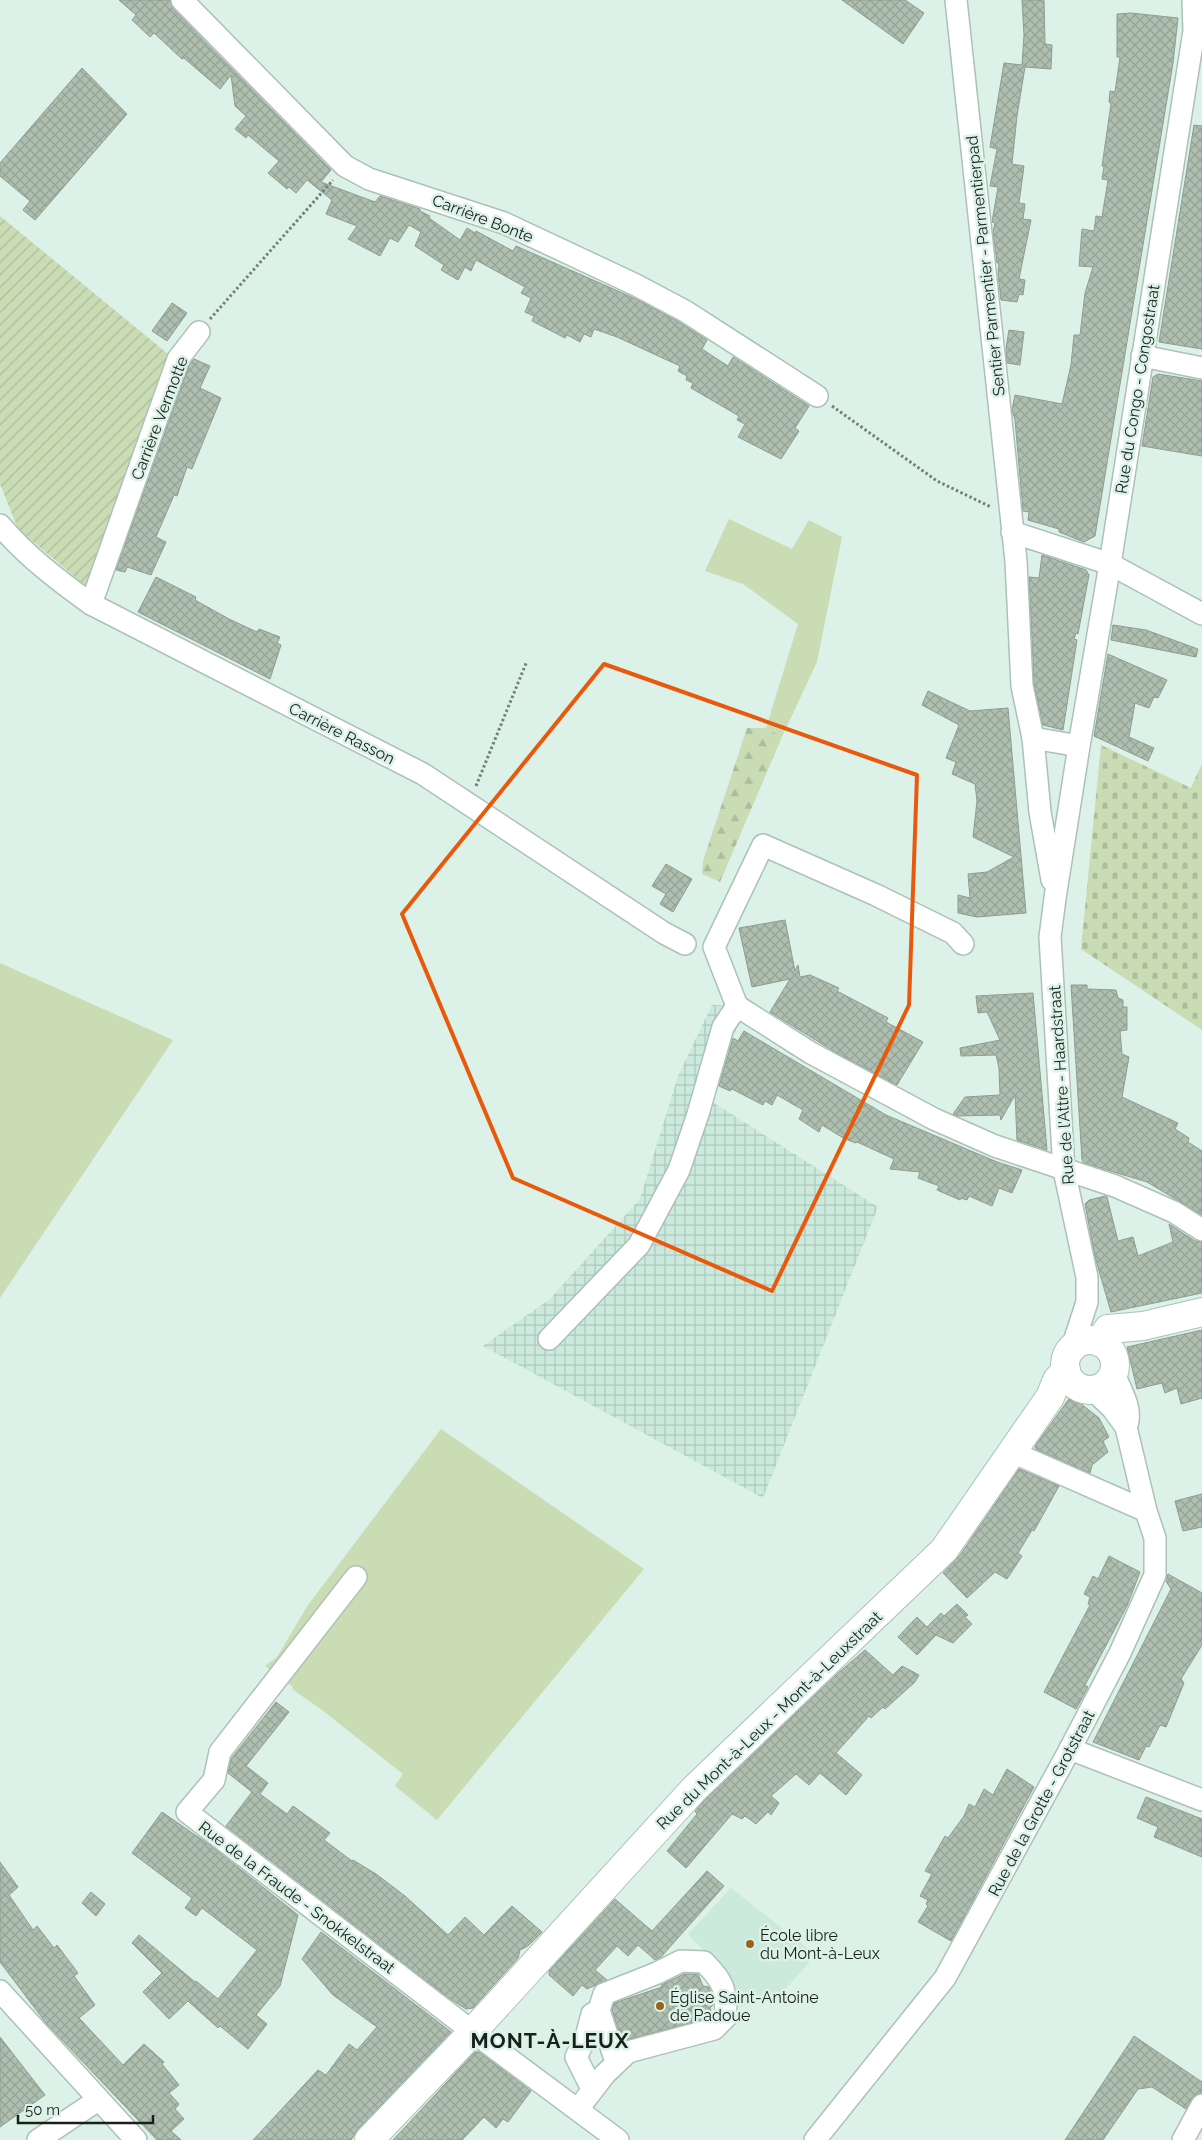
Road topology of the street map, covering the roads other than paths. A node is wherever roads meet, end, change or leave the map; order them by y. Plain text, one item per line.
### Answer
1 (182, 0) edge
2 (956, 0) edge
3 (1193, 0) edge
4 (1202, 7) edge
5 (1194, 31) junction
6 (199, 332) road end
7 (1142, 356) junction
8 (1202, 368) edge
9 (817, 396) road end
10 (1011, 524) junction
11 (0, 525) edge
12 (1110, 564) junction
13 (91, 604) junction
14 (1202, 614) edge
15 (1033, 738) junction
16 (1078, 746) junction
17 (1055, 898) junction
18 (685, 944) dead end
19 (963, 944) dead end
20 (737, 1006) junction
21 (1064, 1170) junction
22 (1202, 1230) edge
23 (1202, 1312) edge
24 (548, 1339) dead end
25 (1091, 1362) junction
26 (1012, 1452) junction
27 (1146, 1512) junction
28 (356, 1577) dead end
29 (1070, 1749) junction
30 (1202, 1800) edge
31 (0, 1991) edge
32 (599, 2010) junction
33 (473, 2032) junction
34 (616, 2062) junction
35 (592, 2089) junction
36 (98, 2100) junction
37 (1202, 2105) edge
38 (578, 2110) junction
39 (38, 2140) edge
40 (136, 2140) edge
41 (369, 2140) edge
42 (618, 2140) edge
43 (815, 2140) edge
44 (1183, 2140) edge

1 - 9 street, Carrière Bonte
2 - 10 street, Sentier Parmentier - Parmentierpad
3 - 5 street, Rue du Congo - Congostraat
4 - 5 street, Rue du Congo - Congostraat
5 - 7 street, Rue du Congo - Congostraat
6 - 13 street, Carrière Vermotte
7 - 8 street
7 - 12 street, Rue du Congo - Congostraat
10 - 12 street
10 - 15 street, Rue de l'Attre - Haardstraat
11 - 13 street, Carrière Rasson
12 - 14 street
12 - 16 street, Rue du Congo - Congostraat
13 - 18 street, Carrière Rasson
15 - 16 street
15 - 17 street, Rue de l'Attre - Haardstraat
16 - 17 street, Rue de l'Attre - Haardstraat
17 - 21 street, Rue de l'Attre - Haardstraat
19 - 20 street
20 - 21 street
20 - 24 street
21 - 22 street
21 - 25 street, Rue de l'Attre - Haardstraat
23 - 25 main road, Rue du Mont-à-Leux - Mont-à-Leuxstraat
25 - 26 main road, Rue du Mont-à-Leux - Mont-à-Leuxstraat
25 - 27 street, Rue de la Grotte - Grotstraat
26 - 27 street
26 - 33 main road, Rue du Mont-à-Leux - Mont-à-Leuxstraat
27 - 29 street, Rue de la Grotte - Grotstraat
28 - 33 street, Rue de la Fraude - Snokkelstraat
29 - 30 street
29 - 43 street, Rue de la Grotte - Grotstraat
31 - 36 street
32 - 34 street
32 - 34 street
32 - 35 street
33 - 38 street
33 - 41 main road, Rue du Mont-à-Leux - Mont-à-Leuxstraat
34 - 35 street
35 - 38 street
36 - 39 street
36 - 40 street
37 - 44 street
38 - 42 street

